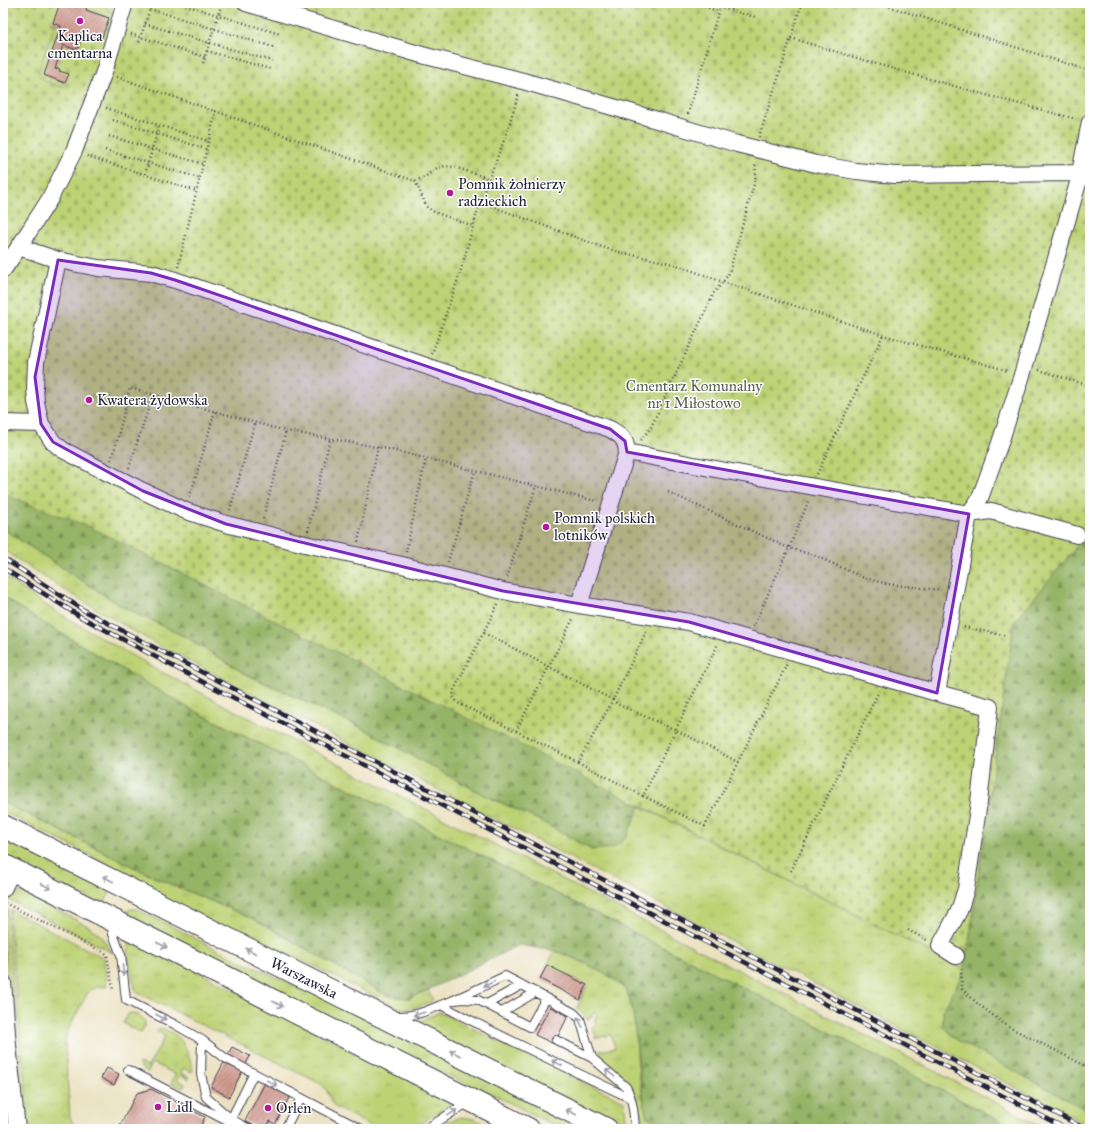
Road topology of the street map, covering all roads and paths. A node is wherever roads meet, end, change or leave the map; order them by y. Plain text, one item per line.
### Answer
1 (125, 3) edge
2 (152, 3) edge
3 (178, 3) edge
4 (222, 3) edge
5 (246, 3) edge
6 (693, 3) edge
7 (721, 3) edge
8 (802, 3) edge
9 (878, 3) edge
10 (720, 7) junction
11 (150, 9) junction
12 (718, 11) junction
13 (218, 16) junction
14 (755, 17) dead end
15 (145, 24) junction
16 (213, 29) junction
17 (117, 30) junction
18 (280, 34) dead end
19 (141, 37) junction
20 (791, 38) junction
21 (140, 42) dead end
22 (209, 43) junction
23 (276, 48) dead end
24 (207, 51) junction
25 (205, 57) junction
26 (272, 61) dead end
27 (203, 63) dead end
28 (270, 69) dead end
29 (104, 72) junction
30 (1090, 72) edge
31 (523, 81) junction
32 (92, 104) junction
33 (216, 111) junction
34 (113, 120) dead end
35 (1090, 123) edge
36 (159, 126) junction
37 (683, 128) junction
38 (157, 134) junction
39 (109, 136) dead end
40 (208, 141) junction
41 (152, 149) junction
42 (206, 149) junction
43 (105, 150) dead end
44 (756, 150) junction
45 (74, 151) junction
46 (148, 163) junction
47 (203, 164) junction
48 (1079, 173) junction
49 (145, 174) junction
50 (199, 178) junction
51 (490, 179) junction
52 (415, 181) junction
53 (196, 191) junction
54 (480, 202) junction
55 (473, 226) junction
56 (19, 247) junction
57 (58, 260) junction
58 (3, 270) edge
59 (175, 280) junction
60 (723, 282) junction
61 (883, 335) junction
62 (428, 366) junction
63 (1023, 370) junction
64 (1090, 386) edge
65 (153, 394) junction
66 (214, 411) junction
67 (255, 422) junction
68 (3, 423) edge
69 (41, 424) junction
70 (286, 431) junction
71 (330, 438) junction
72 (378, 447) junction
73 (627, 452) junction
74 (426, 458) junction
75 (475, 470) junction
76 (106, 473) junction
77 (124, 482) junction
78 (536, 486) junction
79 (813, 487) junction
80 (668, 492) dead end
81 (610, 504) junction
82 (186, 511) junction
83 (970, 514) junction
84 (226, 524) junction
85 (260, 532) junction
86 (1077, 535) dead end
87 (305, 544) junction
88 (789, 548) junction
89 (355, 555) junction
90 (402, 565) junction
91 (444, 576) junction
92 (955, 591) junction
93 (503, 592) junction
94 (579, 605) junction
95 (654, 616) junction
96 (949, 624) junction
97 (725, 632) junction
98 (484, 633) junction
99 (1007, 636) dead end
100 (748, 638) junction
101 (793, 652) junction
102 (549, 667) junction
103 (885, 678) junction
104 (937, 693) junction
105 (613, 700) junction
106 (676, 730) junction
107 (516, 731) junction
108 (578, 762) junction
109 (738, 762) junction
110 (643, 796) junction
111 (3, 826) edge
112 (8, 867) edge
113 (791, 871) dead end
114 (3, 890) edge
115 (142, 896) junction
116 (3, 902) edge
117 (111, 919) junction
118 (908, 930) dead end
119 (940, 946) junction
120 (956, 956) joint
121 (3, 982) edge
122 (522, 985) junction
123 (536, 992) junction
124 (114, 995) dead end
125 (546, 998) junction
126 (455, 1000) junction
127 (487, 1004) junction
128 (441, 1005) junction
129 (372, 1011) junction
130 (502, 1012) junction
131 (202, 1040) junction
132 (556, 1040) dead end
133 (592, 1058) junction
134 (1090, 1068) edge
135 (128, 1070) dead end
136 (254, 1073) junction
137 (301, 1098) junction
138 (630, 1098) junction
139 (480, 1105) junction
140 (231, 1119) junction
141 (17, 1129) edge
142 (249, 1129) edge
143 (285, 1129) edge
144 (361, 1129) edge
145 (426, 1129) edge
146 (528, 1129) edge
147 (606, 1129) edge
148 (635, 1129) edge

1 - 17 street
2 - 11 path
3 - 13 path
4 - 13 path
5 - 31 street
6 - 12 path
7 - 10 path
8 - 20 path
9 - 30 path
10 - 12 path
10 - 14 path
11 - 15 path
11 - 16 path
12 - 37 path
13 - 16 path
13 - 18 path
15 - 19 path
15 - 22 path
16 - 22 path
16 - 23 path
17 - 19 path
17 - 29 street
19 - 21 path
19 - 25 path
20 - 35 path
20 - 44 path
22 - 24 path
22 - 26 path
24 - 25 path
24 - 28 path
25 - 27 path
29 - 32 street
29 - 33 path
31 - 37 street
31 - 51 path
32 - 36 path
32 - 45 street
33 - 40 path
33 - 52 path
34 - 38 path
35 - 48 street
36 - 38 path
36 - 40 path
37 - 44 street
38 - 41 path
38 - 42 path
39 - 41 path
40 - 42 path
41 - 46 path
41 - 47 path
42 - 47 path
43 - 46 path
44 - 48 street
44 - 60 path
45 - 49 path
45 - 56 street
46 - 49 path
46 - 50 path
47 - 50 path
48 - 63 street
49 - 53 path
50 - 53 path
51 - 52 path
51 - 54 path
52 - 55 path
53 - 59 path
54 - 55 path
54 - 60 path
55 - 62 path
56 - 57 street
56 - 58 street
57 - 59 street
57 - 69 street
59 - 62 street
60 - 61 path
60 - 73 path
61 - 63 path
61 - 79 path
62 - 73 street
63 - 64 path
63 - 83 street
65 - 66 path
65 - 76 path
65 - 77 path
66 - 67 path
66 - 82 path
67 - 70 path
67 - 84 path
68 - 69 street
69 - 76 street
70 - 71 path
70 - 85 path
71 - 72 path
71 - 87 path
72 - 74 path
72 - 89 path
73 - 79 street
73 - 81 street
74 - 75 path
74 - 90 path
75 - 78 path
75 - 91 path
76 - 77 street
77 - 82 street
78 - 81 path
78 - 93 path
79 - 83 street
79 - 88 path
80 - 88 path
81 - 94 street
82 - 84 street
83 - 86 street
83 - 92 street
84 - 85 street
85 - 87 street
87 - 89 street
88 - 92 path
88 - 100 path
89 - 90 street
90 - 91 street
91 - 93 street
92 - 96 street
93 - 94 street
93 - 98 path
94 - 95 street
94 - 102 path
95 - 97 street
95 - 105 path
96 - 99 path
96 - 104 street
97 - 100 street
97 - 106 path
98 - 102 path
98 - 107 path
100 - 101 street
101 - 103 street
101 - 109 path
102 - 105 path
102 - 107 path
103 - 104 street
103 - 113 path
104 - 119 street
105 - 106 path
105 - 108 path
106 - 109 path
106 - 110 path
107 - 108 path
108 - 110 path
109 - 110 path
115 -> 111 main road, Warszawska
112 - 114 street
112 -> 117 main road
115 - 117 main road
129 -> 115 main road, Warszawska
116 - 124 path
117 -> 131 lane
117 -> 139 main road
118 - 119 path
119 - 120 street
120 - 134 path
121 - 141 street
122 - 123 lane
122 -> 126 lane
122 - 127 lane
123 - 125 lane
123 - 130 lane
125 - 130 lane
133 -> 125 lane
126 - 127 lane
126 - 128 lane
127 - 130 lane
128 -> 129 lane
138 -> 128 lane
147 -> 129 main road, Warszawska
131 - 136 lane
131 - 140 lane
132 - 133 lane
138 -> 133 lane
135 - 140 lane
136 -> 137 lane
136 - 140 lane
137 - 143 lane
137 - 144 lane
138 - 148 lane
145 -> 139 lane
139 - 146 main road
140 - 142 lane

